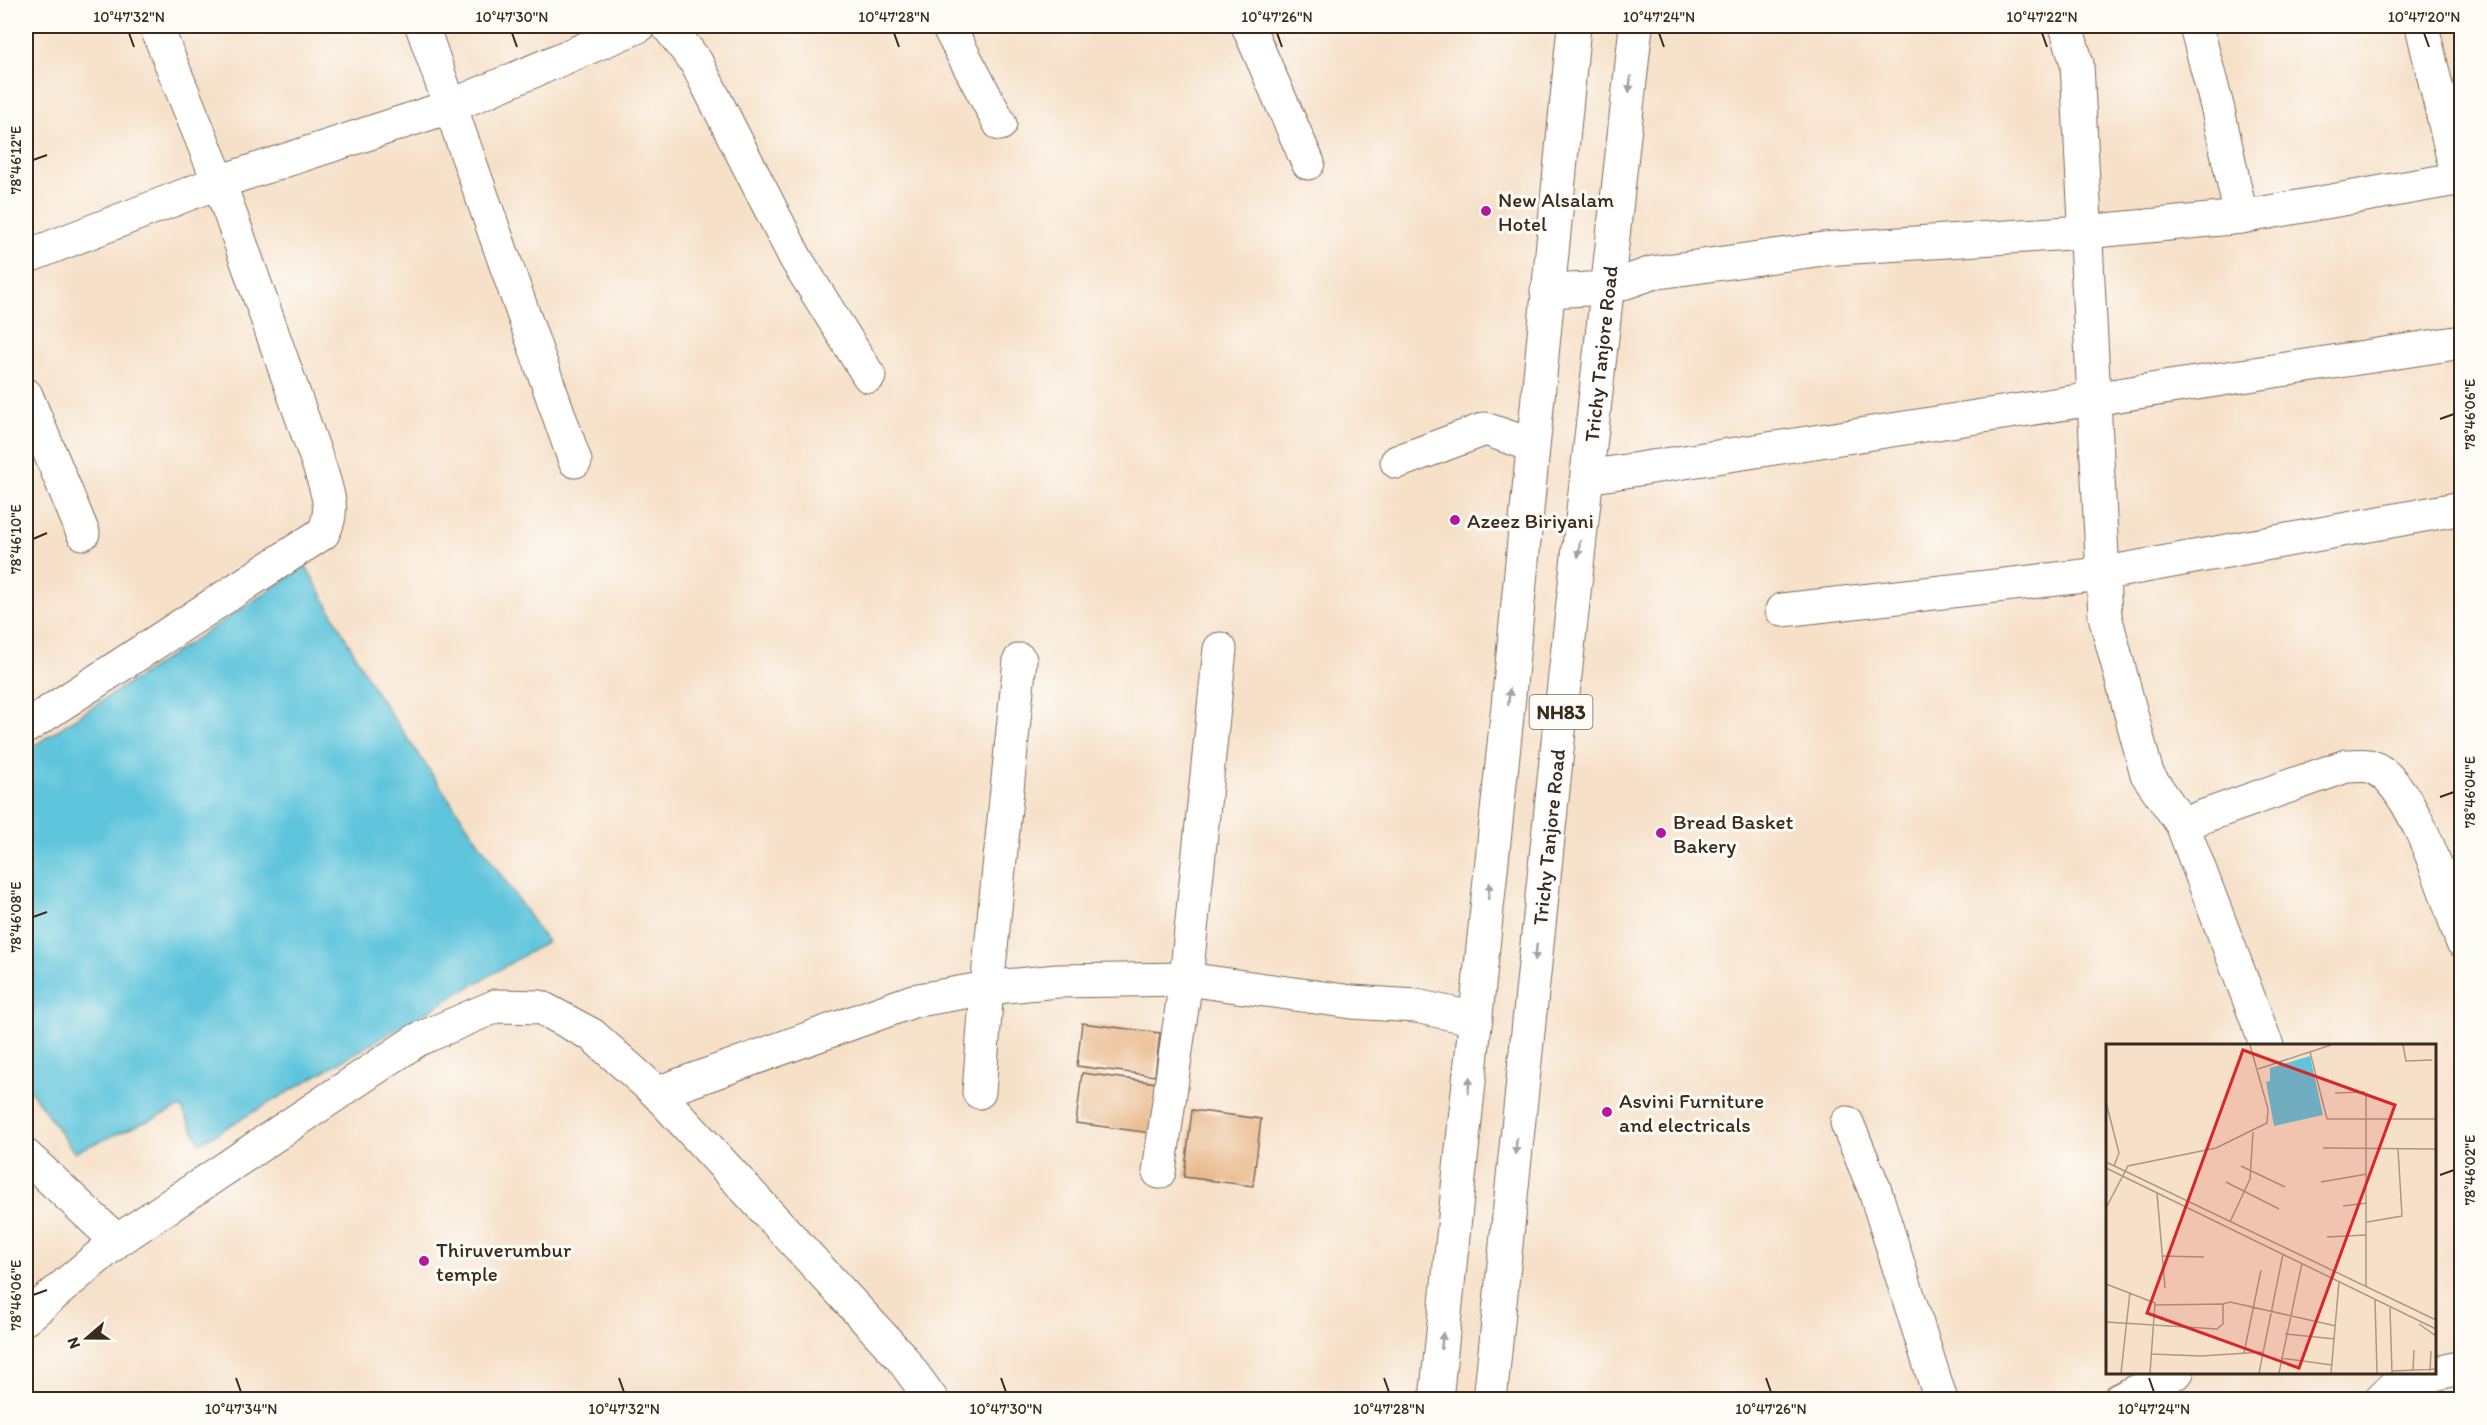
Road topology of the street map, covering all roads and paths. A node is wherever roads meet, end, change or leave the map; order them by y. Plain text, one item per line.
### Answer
1 (156, 26) edge
2 (422, 26) edge
3 (639, 26) edge
4 (668, 26) edge
5 (948, 26) edge
6 (1248, 26) edge
7 (1574, 26) edge
8 (1636, 26) edge
9 (2066, 26) edge
10 (2196, 26) edge
11 (2422, 26) edge
12 (449, 107) junction
13 (1000, 124) dead end
14 (1308, 163) dead end
15 (2460, 179) edge
16 (219, 182) junction
17 (2241, 217) junction
18 (2085, 232) junction
19 (26, 257) edge
20 (1609, 288) junction
21 (1547, 291) junction
22 (2461, 344) edge
23 (869, 376) dead end
24 (26, 394) edge
25 (2092, 399) junction
26 (1532, 445) junction
27 (575, 461) dead end
28 (1397, 462) dead end
29 (1587, 477) junction
30 (2462, 508) edge
31 (83, 533) dead end
32 (2101, 574) junction
33 (1782, 610) dead end
34 (1221, 649) dead end
35 (1020, 660) dead end
36 (26, 727) edge
37 (2182, 824) junction
38 (2462, 941) edge
39 (1186, 979) junction
40 (987, 988) junction
41 (1476, 1019) junction
42 (2266, 1044) edge
43 (979, 1092) dead end
44 (657, 1093) junction
45 (1847, 1123) dead end
46 (26, 1156) edge
47 (1159, 1172) dead end
48 (117, 1241) junction
49 (26, 1318) edge
50 (2462, 1366) edge
51 (2436, 1373) edge
52 (2173, 1374) edge
53 (2431, 1374) edge
54 (2389, 1385) edge
55 (932, 1400) edge
56 (1436, 1400) edge
57 (1490, 1400) edge
58 (1941, 1400) edge
59 (2119, 1400) edge

1 - 16 main road
2 - 12 main road
3 - 12 main road
4 - 23 main road
5 - 13 main road
6 - 14 main road
7 - 21 main road, NH83
8 -> 20 main road, Trichy Tanjore Road / NH83
9 - 18 main road
10 - 17 main road
11 - 15 main road
12 - 16 main road
12 - 27 main road
15 - 17 main road
16 - 19 main road
16 - 36 main road
17 - 18 main road
18 - 20 main road
18 - 25 main road
20 - 21 main road
20 - 29 main road, Trichy Tanjore Road / NH83
21 - 26 main road, NH83
22 - 25 main road
24 - 31 main road
25 - 29 main road
25 - 32 main road
26 - 28 main road
41 -> 26 main road, NH83
29 -> 57 main road, Trichy Tanjore Road / NH83
30 - 32 main road
32 - 33 main road
32 - 37 main road
34 - 39 main road
35 - 40 main road
37 - 38 main road
37 - 42 main road
39 - 40 main road
39 - 41 main road
39 - 47 main road
40 - 43 main road
40 - 44 main road
56 -> 41 main road, NH83
44 - 48 main road
44 - 55 main road
45 - 58 main road
46 - 48 main road
48 - 49 main road
50 - 51 main road
52 - 59 main road
53 - 54 main road

